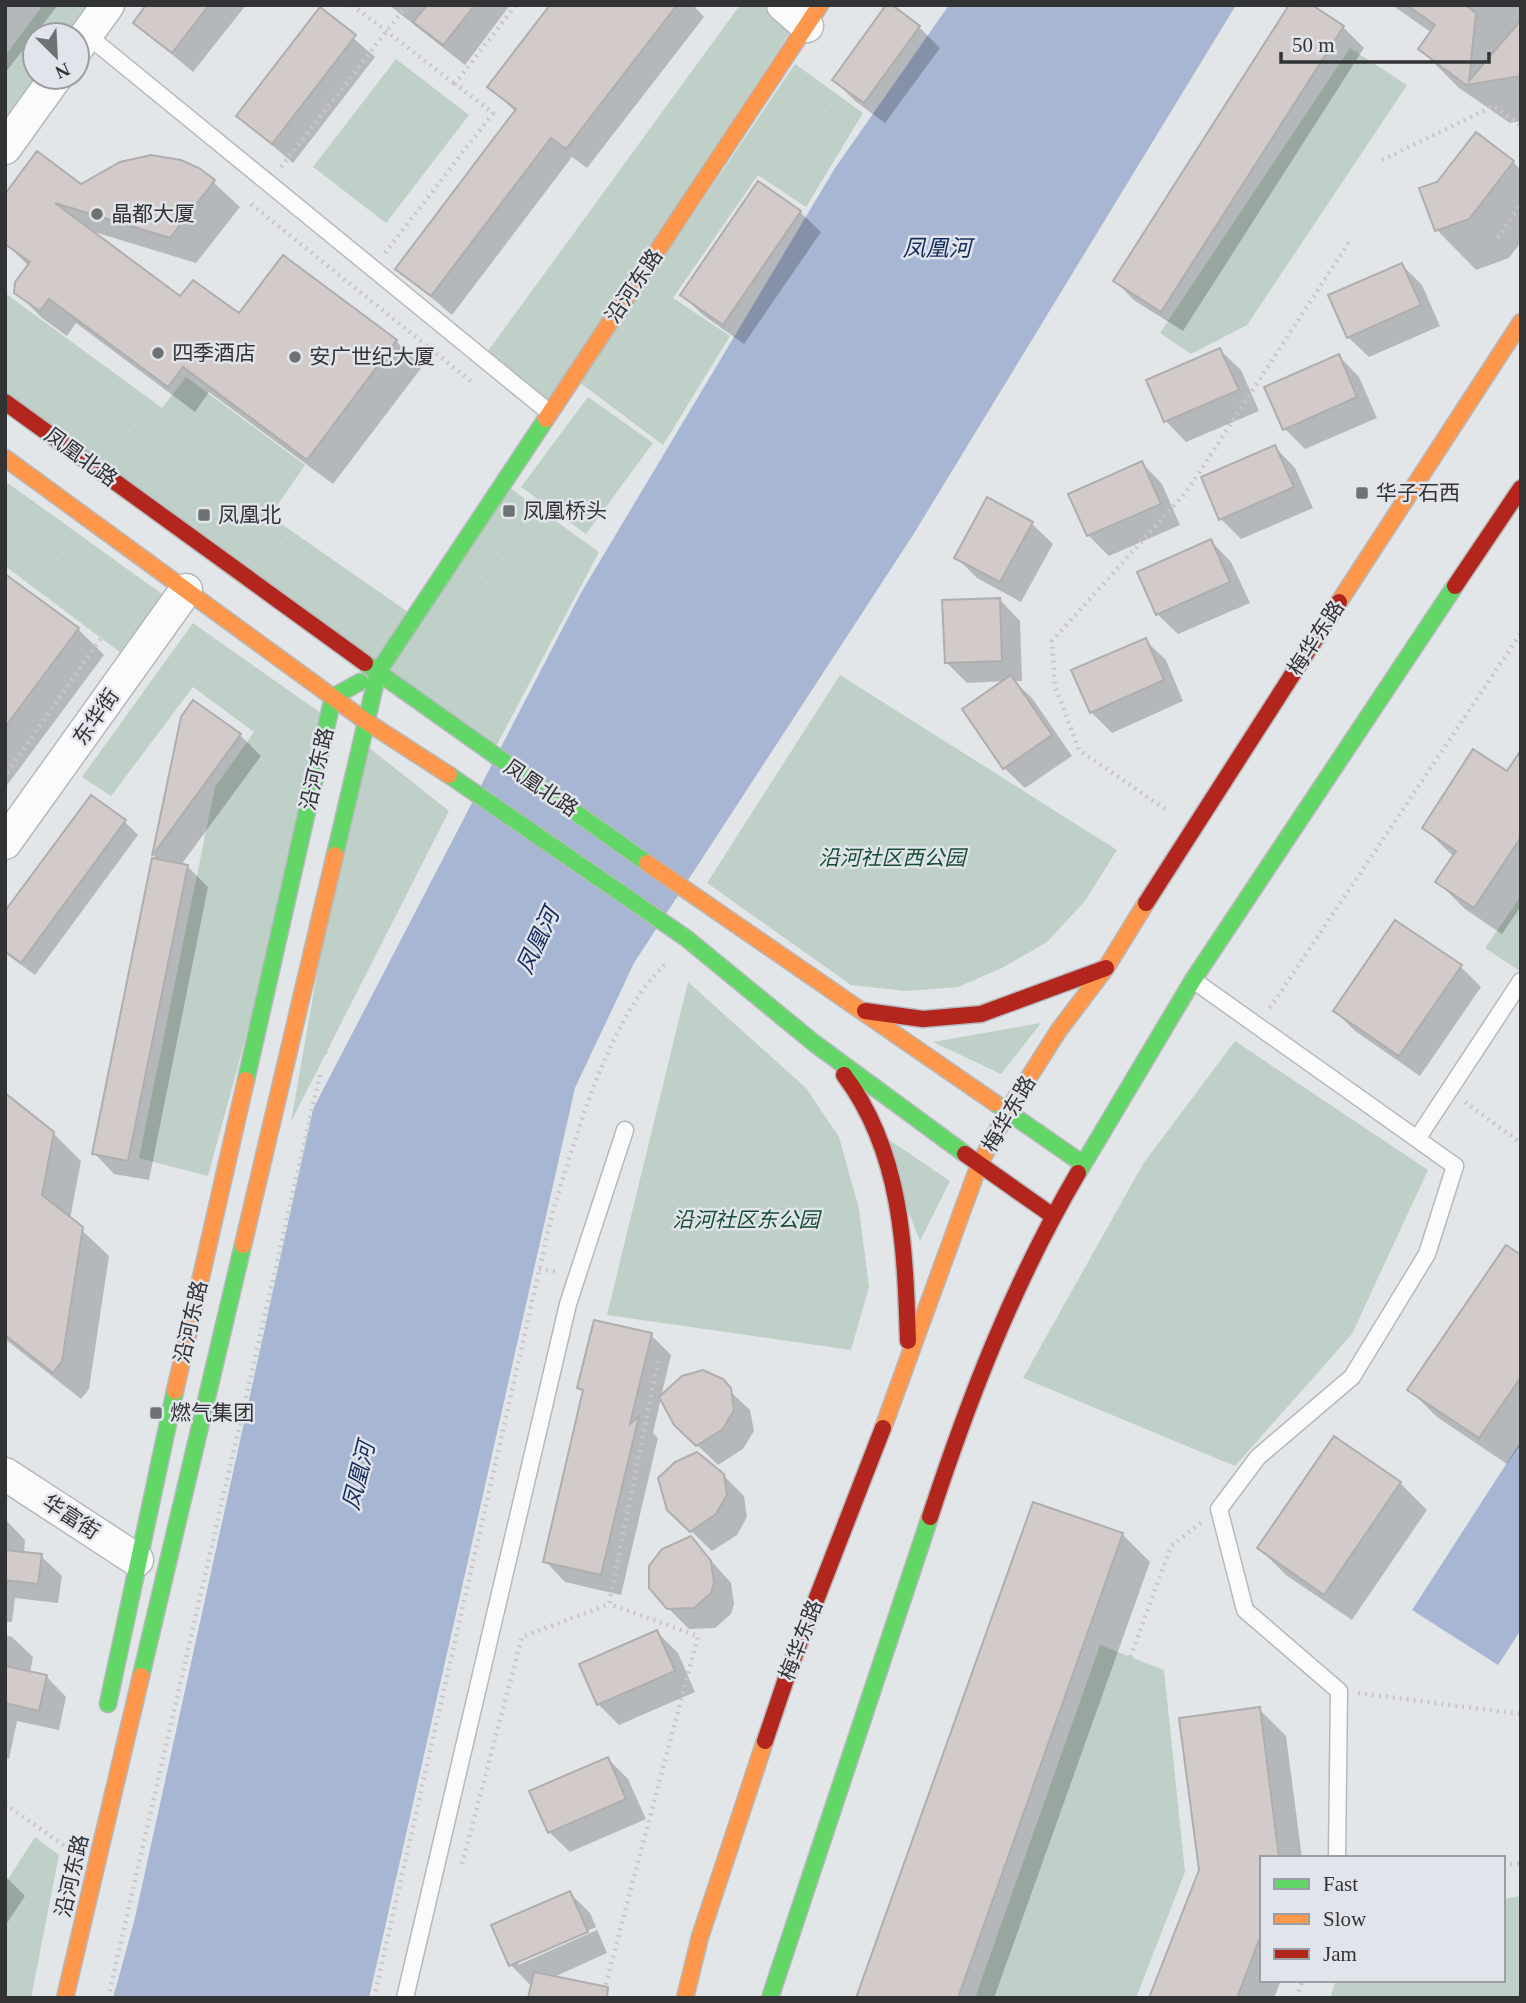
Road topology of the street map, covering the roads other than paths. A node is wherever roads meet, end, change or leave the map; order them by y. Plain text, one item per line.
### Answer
1 (108, 5) edge
2 (783, 5) edge
3 (813, 16) edge
4 (91, 29) edge
5 (91, 48) edge
6 (46, 91) edge
7 (5, 148) edge
8 (1521, 322) edge
9 (5, 402) edge
10 (550, 413) junction
11 (5, 457) edge
12 (1521, 488) edge
13 (186, 590) junction
14 (378, 672) junction
15 (333, 697) junction
16 (364, 720) junction
17 (5, 844) edge
18 (1106, 968) junction
19 (1193, 980) junction
20 (1521, 981) edge
21 (856, 1009) junction
22 (814, 1043) junction
23 (1007, 1112) junction
24 (625, 1130) dead end
25 (1417, 1139) junction
26 (1083, 1164) junction
27 (979, 1165) junction
28 (1053, 1216) junction
29 (909, 1362) junction
30 (5, 1474) edge
31 (137, 1560) junction
32 (105, 1721) dead end
33 (1338, 1856) edge
34 (65, 1998) edge
35 (405, 1998) edge
36 (685, 1998) edge
37 (770, 1998) edge

1 - 4 street
2 - 3 street
3 - 10 main road, 沿河东路
5 - 10 lane
6 - 7 street
8 - 18 main road, 梅华东路
9 - 14 main road, 凤凰北路
10 - 14 main road, 沿河东路
11 - 13 main road, 凤凰北路
12 - 19 main road
13 - 15 main road, 凤凰北路
13 - 17 street, 东华街
14 - 15 main road, 沿河东路
14 - 16 main road, 沿河东路
14 - 21 main road, 凤凰北路
15 - 16 main road, 凤凰北路
15 - 31 main road, 沿河东路
16 - 22 main road, 凤凰北路
16 - 34 main road, 沿河东路
18 - 21 main road
18 - 23 main road, 梅华东路
19 - 25 lane
19 - 26 main road
20 - 25 lane
21 - 23 main road, 凤凰北路
22 - 27 main road, 凤凰北路
22 - 29 main road
23 - 26 main road, 凤凰北路
23 - 27 main road, 梅华东路
24 - 35 lane
25 - 33 lane
26 - 28 main road
27 - 28 main road, 凤凰北路
27 - 29 main road, 梅华东路
28 - 37 main road
29 - 36 main road, 梅华东路
30 - 31 street, 华富街
31 - 32 main road, 沿河东路

